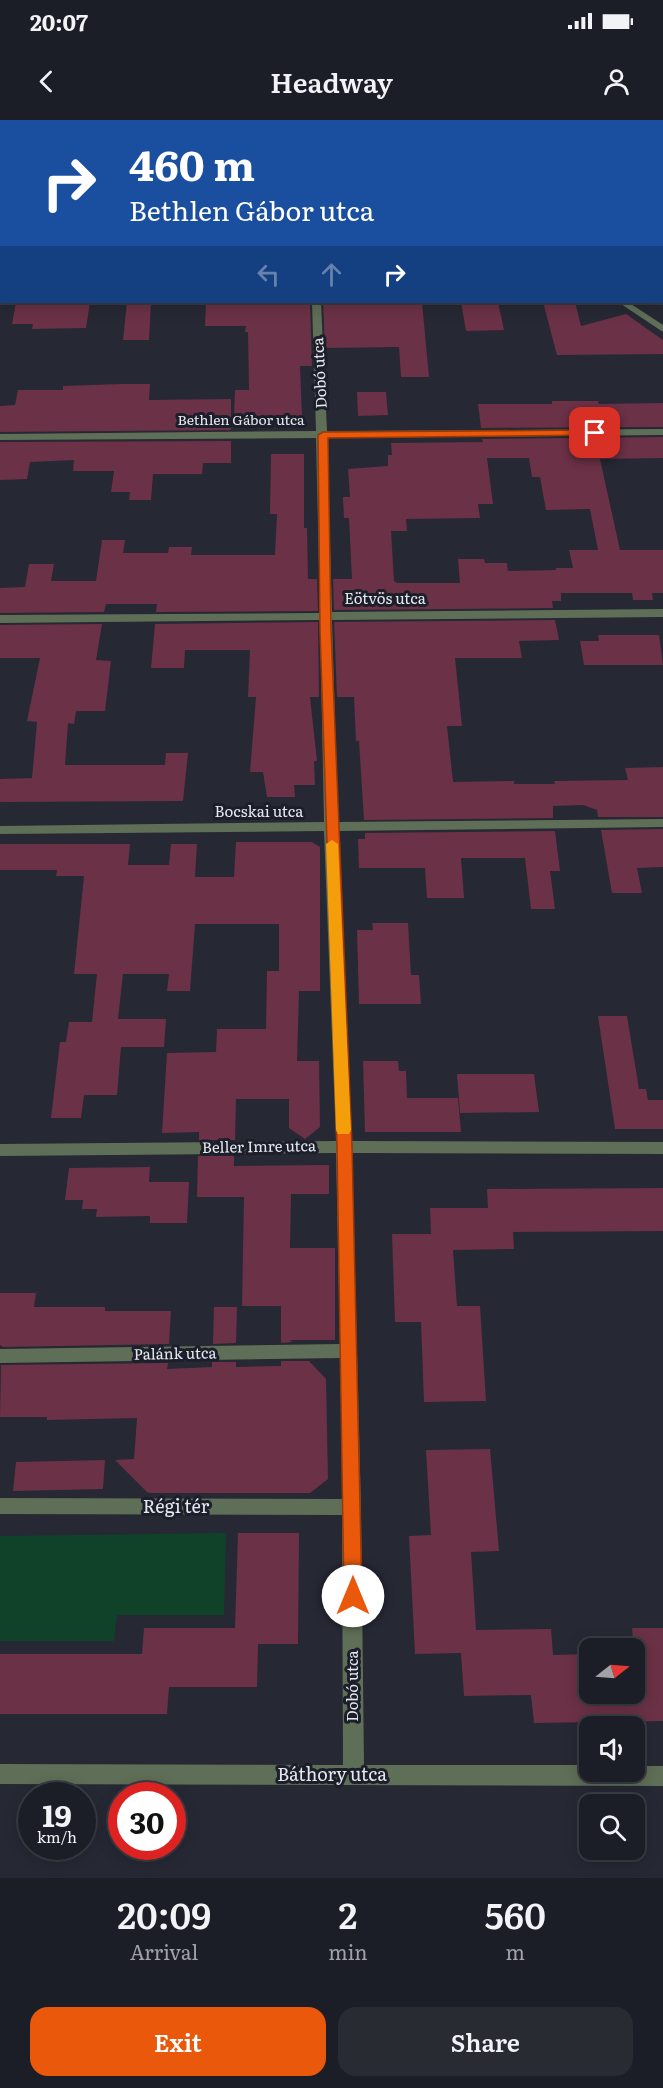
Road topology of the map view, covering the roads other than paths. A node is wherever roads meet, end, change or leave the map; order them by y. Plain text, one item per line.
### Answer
1 (316, 303) edge
2 (624, 303) edge
3 (663, 329) edge
4 (663, 432) edge
5 (323, 435) junction
6 (0, 437) edge
7 (663, 613) edge
8 (326, 615) junction
9 (0, 619) edge
10 (663, 823) edge
11 (332, 828) junction
12 (0, 830) edge
13 (344, 1146) junction
14 (663, 1148) edge
15 (0, 1150) edge
16 (349, 1351) junction
17 (0, 1356) edge
18 (0, 1506) edge
19 (352, 1507) junction
20 (0, 1774) edge
21 (354, 1775) junction
22 (663, 1776) edge

1 - 5 street, Dobó utca
2 - 3 street
4 - 5 street, Bethlen Gábor utca
5 - 6 street, Bethlen Gábor utca
5 - 8 street, Dobó utca
7 - 8 street, Eötvös utca
8 - 9 street, Eötvös utca
8 - 11 street, Dobó utca
10 - 11 street, Bocskai utca
11 - 12 street, Bocskai utca
11 - 13 street, Dobó utca
13 - 14 street, Beller Imre utca
13 - 15 street, Beller Imre utca
13 - 16 street, Dobó utca
16 - 17 street, Palánk utca
16 - 19 street, Dobó utca
18 - 19 street, Régi tér
19 - 21 street, Dobó utca
20 - 21 street, Báthory utca
21 - 22 street, Báthory utca

